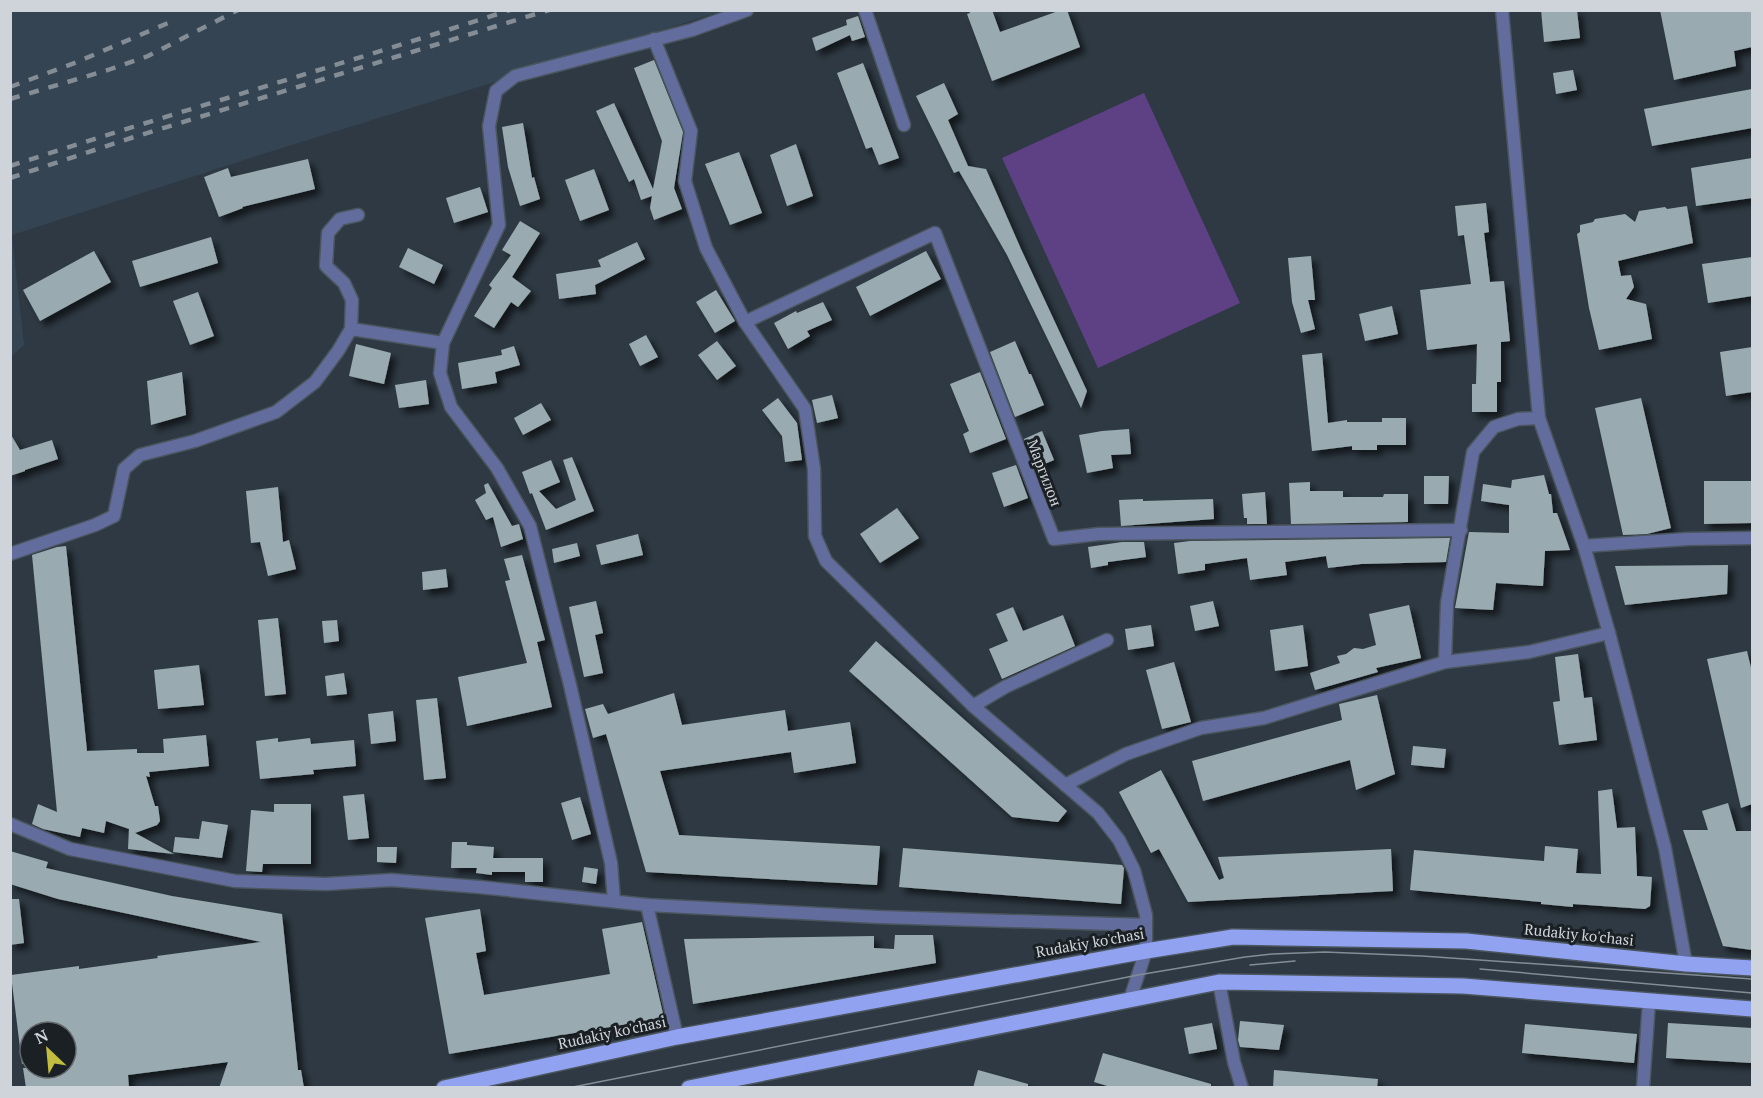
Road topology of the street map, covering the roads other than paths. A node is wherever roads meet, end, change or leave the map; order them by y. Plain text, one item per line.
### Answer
1 (747, 10) edge
2 (865, 10) edge
3 (1502, 10) edge
4 (654, 39) junction
5 (904, 125) dead end
6 (358, 215) dead end
7 (745, 322) junction
8 (351, 329) junction
9 (443, 343) junction
10 (1539, 418) junction
11 (1461, 530) junction
12 (1752, 538) edge
13 (1584, 546) junction
14 (10, 554) edge
15 (1609, 633) junction
16 (1107, 640) dead end
17 (1445, 662) junction
18 (973, 706) junction
19 (1065, 785) junction
20 (10, 824) edge
21 (614, 901) junction
22 (647, 905) junction
23 (1146, 925) junction
24 (1146, 951) junction
25 (1686, 964) junction
26 (1752, 968) edge
27 (1219, 982) junction
28 (1130, 999) junction
29 (1649, 1002) junction
30 (1752, 1009) edge
31 (678, 1037) junction
32 (728, 1084) edge
33 (444, 1088) edge
34 (689, 1088) edge
35 (1242, 1088) edge
36 (1643, 1088) edge

1 - 4 street
2 - 5 street
3 - 10 street
4 - 7 street
4 - 9 street
6 - 8 street
7 - 11 street, Маргилон
7 - 18 street
8 - 9 street
8 - 14 street
9 - 21 street
10 - 11 street
10 - 13 street
11 - 17 street
12 - 13 street
13 - 15 street
15 - 17 street
15 - 25 street
16 - 18 street
17 - 19 street
18 - 19 street
19 - 23 street
20 - 21 street
21 - 22 street
22 - 23 street
22 - 31 street
23 - 24 street
24 - 25 main road, Rudakiy ko'chasi
24 - 28 street
24 - 31 main road, Rudakiy ko'chasi
25 - 26 main road, Rudakiy ko'chasi
27 - 28 main road
27 - 29 main road
27 - 35 street
28 - 32 main road
29 - 30 main road
29 - 36 street
31 - 33 main road, Rudakiy ko'chasi
32 - 34 main road

